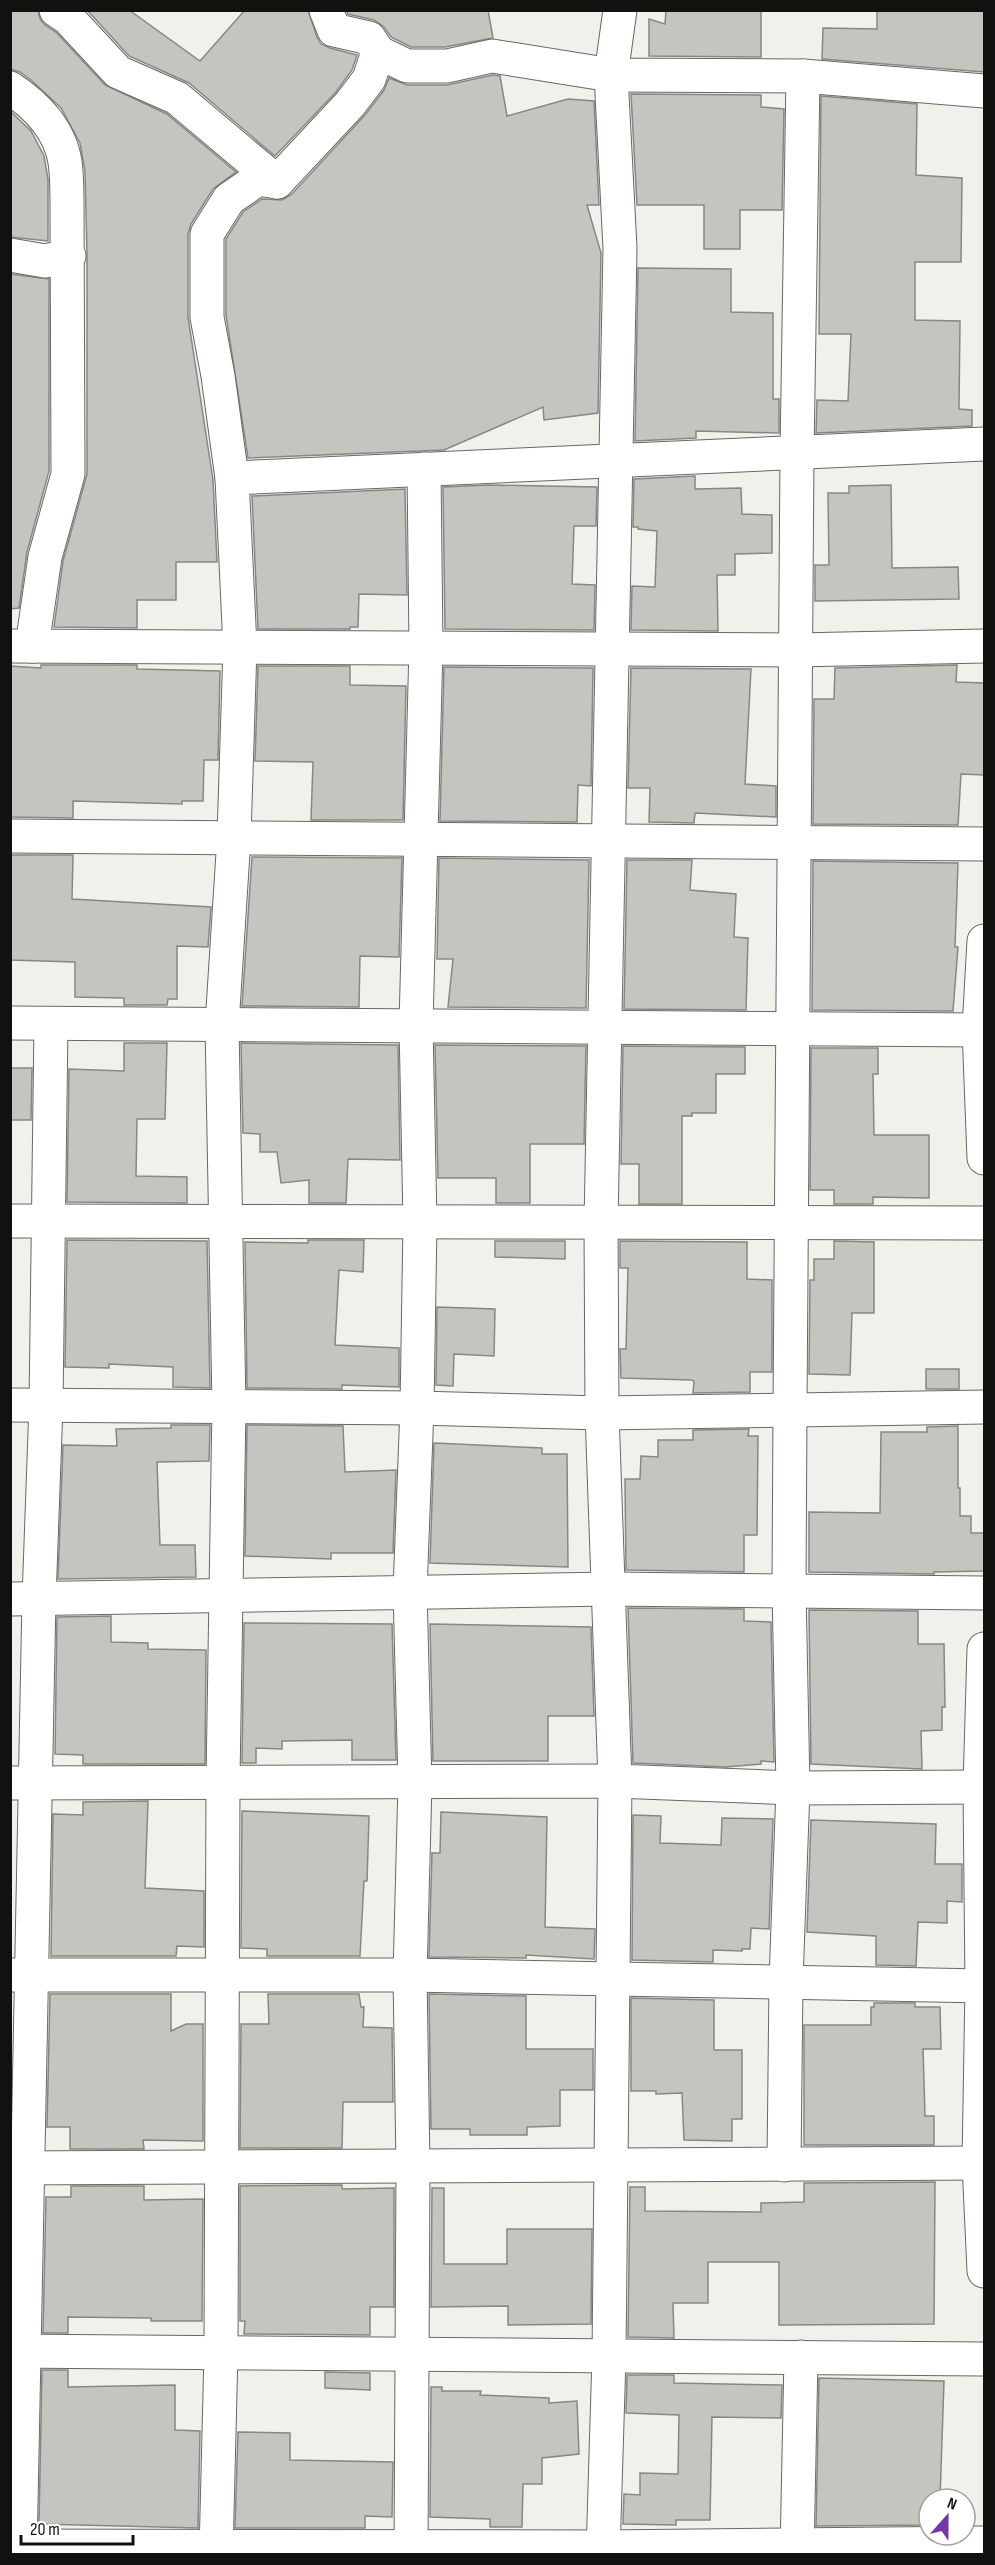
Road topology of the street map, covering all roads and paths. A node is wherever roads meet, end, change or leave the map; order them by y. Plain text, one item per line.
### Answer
1 (56, 10) edge
2 (326, 10) edge
3 (620, 10) edge
4 (378, 52) junction
5 (611, 75) junction
6 (802, 76) junction
7 (10, 88) edge
8 (984, 91) edge
9 (277, 182) junction
10 (10, 255) edge
11 (69, 256) junction
12 (984, 444) edge
13 (797, 453) junction
14 (616, 460) junction
15 (424, 469) junction
16 (232, 478) junction
17 (21, 646) edge
18 (984, 646) edge
19 (240, 647) junction
20 (426, 647) junction
21 (612, 649) junction
22 (796, 650) junction
23 (10, 836) edge
24 (234, 837) junction
25 (422, 839) junction
26 (609, 841) junction
27 (794, 843) junction
28 (984, 844) edge
29 (984, 941) edge
30 (10, 1023) edge
31 (51, 1023) junction
32 (222, 1025) junction
33 (416, 1025) junction
34 (605, 1027) junction
35 (793, 1028) junction
36 (982, 1030) edge
37 (984, 1158) edge
38 (10, 1221) edge
39 (46, 1221) junction
40 (225, 1222) junction
41 (420, 1223) junction
42 (601, 1223) junction
43 (984, 1223) edge
44 (792, 1224) junction
45 (46, 1405) junction
46 (10, 1406) edge
47 (229, 1406) junction
48 (984, 1407) edge
49 (417, 1408) junction
50 (790, 1409) junction
51 (602, 1413) junction
52 (609, 1589) junction
53 (789, 1589) junction
54 (410, 1591) junction
55 (984, 1593) edge
56 (225, 1596) junction
57 (25, 1599) edge
58 (984, 1648) edge
59 (223, 1780) junction
60 (615, 1781) junction
61 (23, 1783) edge
62 (415, 1783) junction
63 (982, 1787) edge
64 (793, 1788) junction
65 (21, 1975) edge
66 (221, 1975) junction
67 (410, 1975) junction
68 (613, 1979) junction
69 (786, 1981) junction
70 (983, 1986) edge
71 (982, 2163) edge
72 (784, 2165) junction
73 (413, 2166) junction
74 (610, 2166) junction
75 (221, 2167) junction
76 (19, 2168) edge
77 (984, 2271) edge
78 (17, 2351) edge
79 (221, 2352) junction
80 (411, 2355) junction
81 (609, 2356) junction
82 (801, 2357) junction
83 (984, 2358) edge
84 (984, 2543) edge
85 (17, 2549) edge
86 (797, 2549) edge
87 (216, 2550) edge
88 (411, 2550) edge
89 (603, 2551) edge

1 - 9 street
2 - 4 street
3 - 5 street
4 - 5 street
4 - 9 street
5 - 6 street
5 - 14 street
6 - 8 street
6 - 13 street
7 - 11 street
9 - 16 street
10 - 11 street
11 - 17 street
12 - 13 street
13 - 14 street
13 - 22 street
14 - 15 street
14 - 21 street
15 - 16 street
15 - 20 street
16 - 19 street
17 - 19 street
18 - 22 street
19 - 20 street
19 - 24 street
20 - 21 street
20 - 25 street
21 - 22 street
21 - 26 street
22 - 27 street
23 - 24 street
24 - 25 street
24 - 32 street
25 - 26 street
25 - 33 street
26 - 27 street
26 - 34 street
27 - 28 street
27 - 35 street
29 - 36 street
30 - 31 street
31 - 32 street
31 - 39 street
32 - 33 street
32 - 40 street
33 - 34 street
33 - 41 street
34 - 35 street
34 - 42 street
35 - 36 street
35 - 44 street
36 - 37 street
38 - 39 street
39 - 40 street
39 - 45 street
40 - 41 street
40 - 47 street
41 - 42 street
41 - 49 street
42 - 44 street
42 - 51 street
43 - 44 street
44 - 50 street
45 - 46 street
45 - 47 street
45 - 57 street
47 - 49 street
47 - 56 street
48 - 50 street
49 - 51 street
49 - 54 street
50 - 51 street
50 - 53 street
51 - 52 street
52 - 53 street
52 - 54 street
52 - 60 street
53 - 55 street
53 - 64 street
54 - 56 street
54 - 62 street
56 - 57 street
56 - 59 street
57 - 61 street
58 - 63 street
59 - 61 street
59 - 62 street
59 - 66 street
60 - 62 street
60 - 64 street
60 - 68 street
61 - 65 street
62 - 67 street
63 - 64 street
63 - 70 street
64 - 69 street
65 - 66 street
65 - 76 street
66 - 67 street
66 - 75 street
67 - 68 street
67 - 73 street
68 - 69 street
68 - 74 street
69 - 70 street
69 - 72 street
70 - 71 street
71 - 72 street
71 - 77 street
72 - 74 street
73 - 74 street
73 - 75 street
73 - 80 street
74 - 81 street
75 - 76 street
75 - 79 street
76 - 78 street
78 - 79 street
78 - 85 street
79 - 80 street
79 - 87 street
80 - 81 street
80 - 88 street
81 - 82 street
81 - 89 street
82 - 83 street
82 - 86 street
84 - 86 street
85 - 87 street
86 - 89 street
87 - 88 street
88 - 89 street

